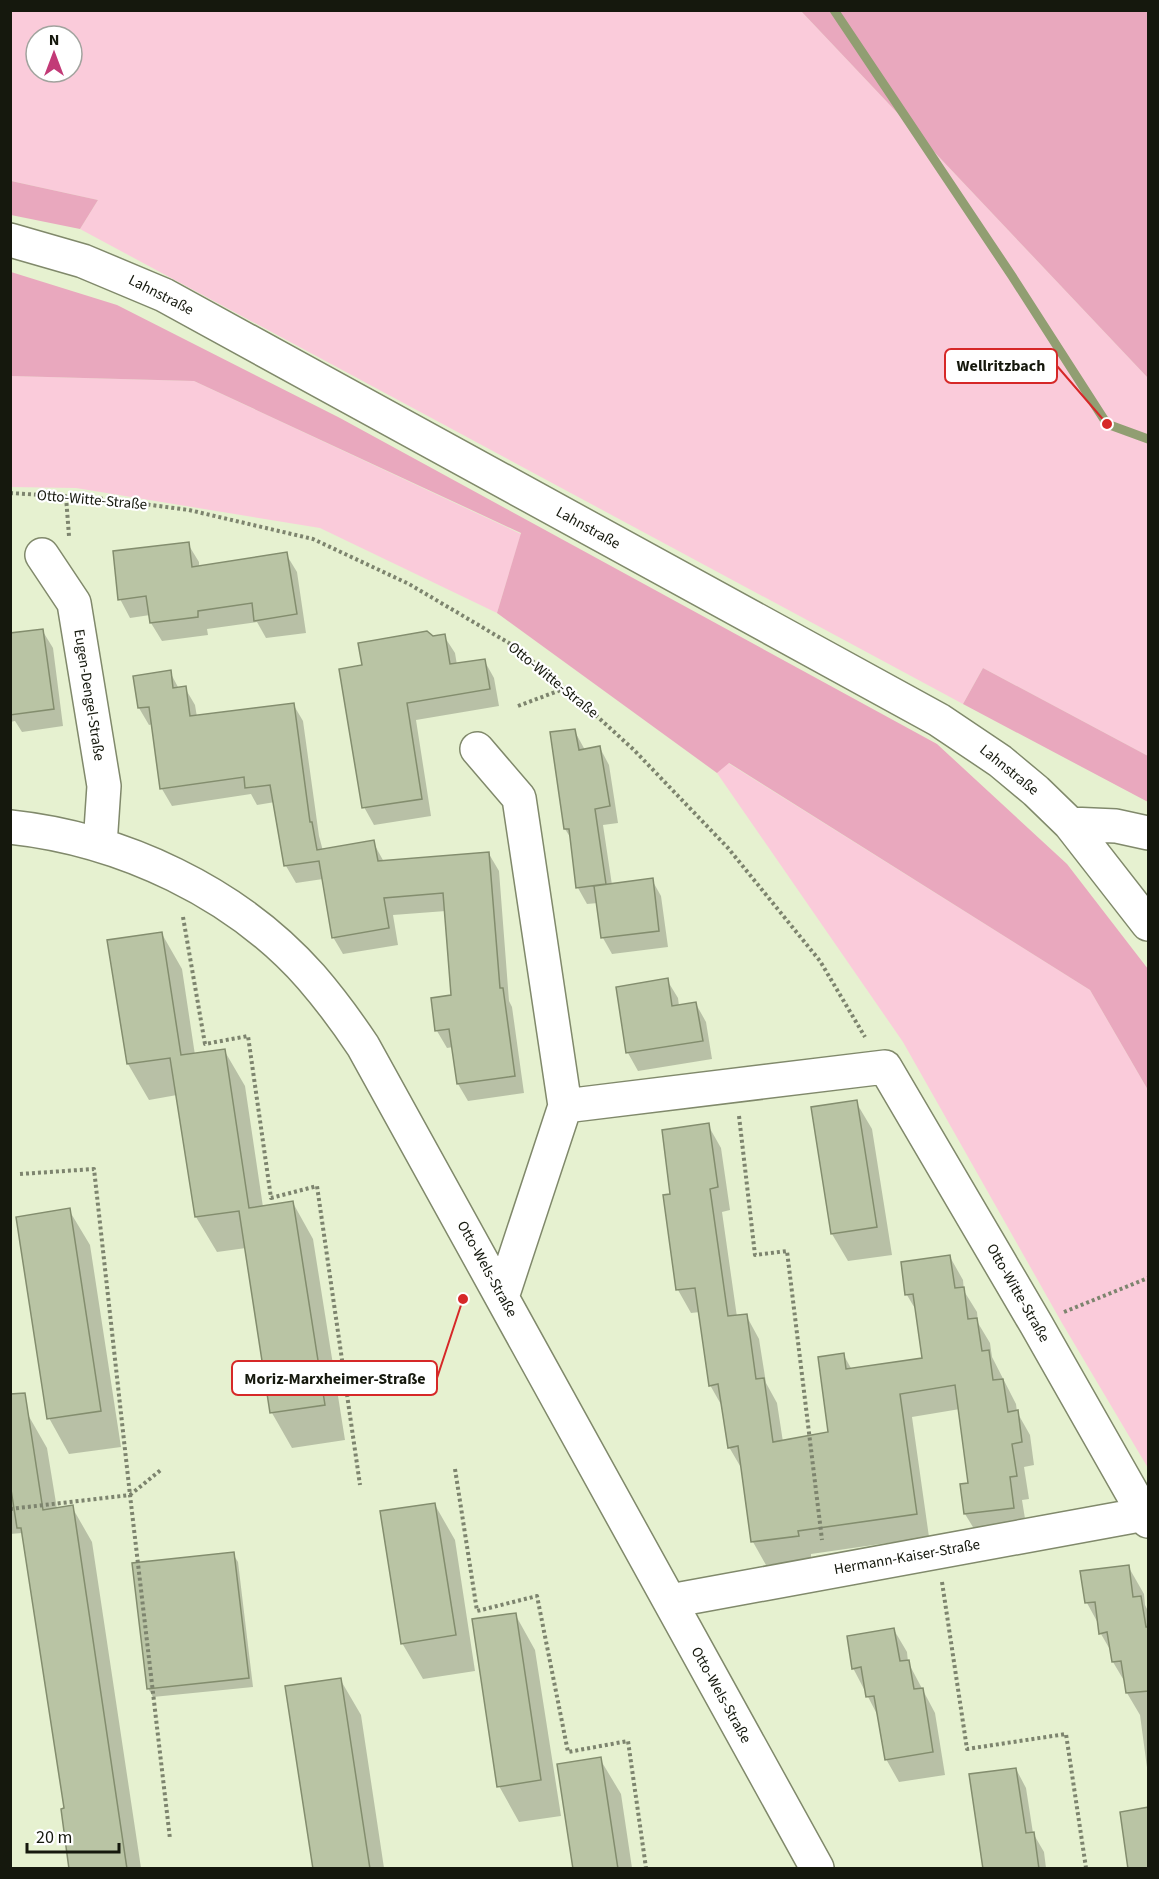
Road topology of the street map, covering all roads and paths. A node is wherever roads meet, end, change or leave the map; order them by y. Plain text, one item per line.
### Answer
1 (10, 240) edge
2 (10, 493) edge
3 (42, 555) dead end
4 (566, 688) junction
5 (518, 706) dead end
6 (477, 749) dead end
7 (1070, 824) junction
8 (10, 827) edge
9 (1149, 833) edge
10 (100, 845) junction
11 (176, 876) junction
12 (1149, 924) edge
13 (885, 1068) junction
14 (735, 1085) junction
15 (565, 1106) junction
16 (20, 1174) dead end
17 (1149, 1278) edge
18 (502, 1297) junction
19 (1036, 1323) junction
20 (162, 1469) dead end
21 (455, 1469) dead end
22 (360, 1485) dead end
23 (130, 1495) junction
24 (10, 1509) edge
25 (1147, 1518) edge
26 (938, 1552) junction
27 (826, 1572) junction
28 (670, 1601) junction
29 (170, 1839) dead end
30 (646, 1869) edge
31 (817, 1869) edge
32 (1086, 1869) edge

1 - 7 street, Lahnstraße
2 - 4 path, Otto-Witte-Straße
3 - 10 street, Eugen-Dengel-Straße
4 - 5 path
4 - 13 path, Otto-Witte-Straße
6 - 15 street
7 - 9 street
7 - 12 street, Lahnstraße
8 - 10 street, Otto-Wels-Straße
10 - 11 street, Otto-Wels-Straße
11 - 18 street, Otto-Wels-Straße
11 - 22 path
13 - 14 street
13 - 19 street, Otto-Witte-Straße
14 - 15 street
14 - 27 path
15 - 18 street
16 - 23 path
17 - 19 path
18 - 28 street, Otto-Wels-Straße
19 - 25 street, Otto-Witte-Straße
20 - 23 path
21 - 30 path
23 - 24 path
23 - 29 path
25 - 26 street, Hermann-Kaiser-Straße
26 - 27 street, Hermann-Kaiser-Straße
26 - 32 path
27 - 28 street, Hermann-Kaiser-Straße
28 - 31 street, Otto-Wels-Straße

